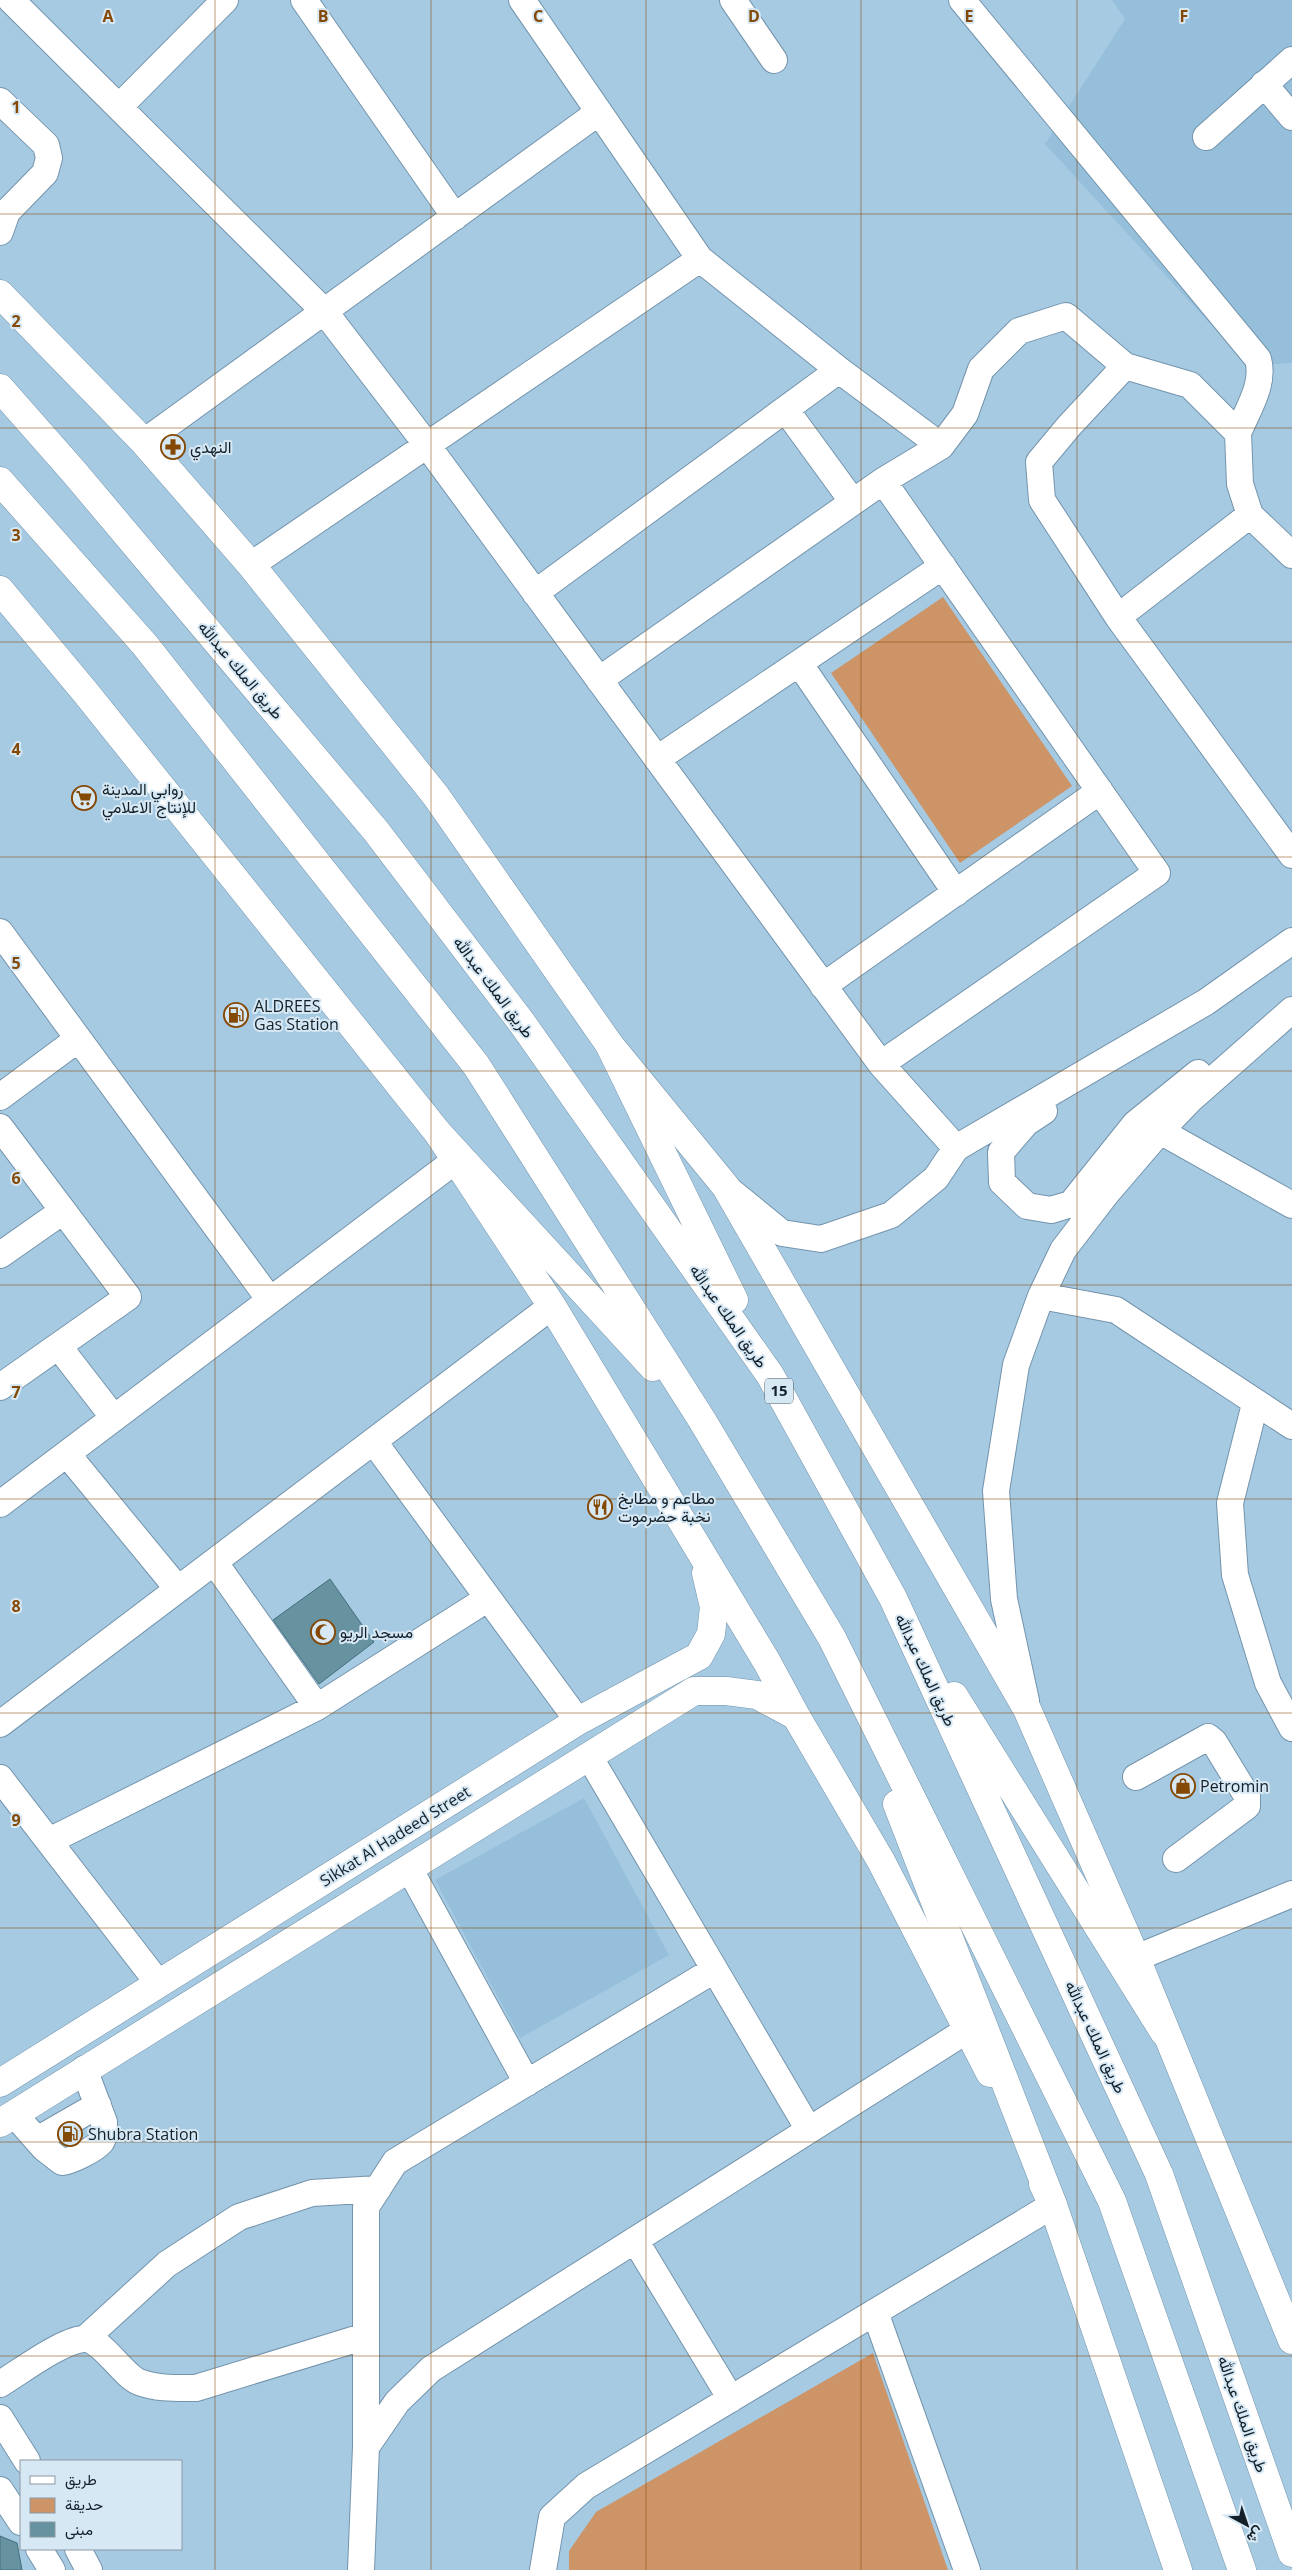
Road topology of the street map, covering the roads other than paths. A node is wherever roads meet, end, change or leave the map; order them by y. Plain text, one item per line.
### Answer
1 (11, 0) edge
2 (225, 0) edge
3 (304, 0) edge
4 (522, 0) edge
5 (733, 0) edge
6 (962, 0) edge
7 (774, 60) dead end
8 (1292, 60) edge
9 (1264, 84) junction
10 (0, 101) edge
11 (119, 107) junction
12 (599, 112) junction
13 (1292, 117) edge
14 (1206, 137) dead end
15 (2, 216) edge
16 (455, 216) junction
17 (700, 259) junction
18 (0, 294) edge
19 (324, 311) junction
20 (1125, 366) junction
21 (840, 370) junction
22 (0, 388) edge
23 (786, 410) junction
24 (1238, 433) junction
25 (144, 442) junction
26 (427, 445) junction
27 (940, 446) junction
28 (0, 481) edge
29 (883, 481) junction
30 (853, 502) junction
31 (1250, 515) junction
32 (1292, 555) edge
33 (251, 566) junction
34 (943, 566) junction
35 (0, 590) edge
36 (535, 593) junction
37 (1118, 617) junction
38 (800, 663) junction
39 (600, 680) junction
40 (657, 759) junction
41 (1100, 791) junction
42 (1292, 855) edge
43 (956, 892) junction
44 (0, 932) edge
45 (1292, 941) edge
46 (824, 986) junction
47 (1206, 1002) junction
48 (1292, 1009) edge
49 (78, 1039) junction
50 (609, 1044) junction
51 (881, 1064) junction
52 (0, 1097) edge
53 (0, 1127) edge
54 (1160, 1131) junction
55 (438, 1133) junction
56 (956, 1148) junction
57 (456, 1160) junction
58 (726, 1187) junction
59 (1292, 1206) edge
60 (63, 1211) junction
61 (0, 1255) edge
62 (1041, 1296) junction
63 (270, 1300) junction
64 (552, 1306) junction
65 (59, 1347) junction
66 (770, 1375) junction
67 (0, 1387) edge
68 (1255, 1404) junction
69 (114, 1418) junction
70 (702, 1420) junction
71 (1292, 1426) edge
72 (374, 1442) junction
73 (67, 1454) junction
74 (0, 1504) edge
75 (699, 1548) junction
76 (215, 1563) junction
77 (178, 1590) junction
78 (892, 1598) junction
79 (487, 1599) junction
80 (832, 1638) junction
81 (679, 1668) junction
82 (694, 1691) junction
83 (317, 1708) junction
84 (1028, 1709) junction
85 (796, 1716) junction
86 (578, 1721) junction
87 (0, 1724) edge
88 (1292, 1728) edge
89 (589, 1756) junction
90 (1136, 1777) dead end
91 (0, 1778) edge
92 (49, 1841) junction
93 (1176, 1859) dead end
94 (409, 1868) junction
95 (1292, 1894) edge
96 (1136, 1958) junction
97 (714, 1970) junction
98 (159, 1984) junction
99 (969, 2029) junction
100 (1164, 2032) junction
101 (84, 2069) junction
102 (0, 2083) edge
103 (527, 2083) junction
104 (98, 2104) junction
105 (7, 2119) edge
106 (809, 2130) junction
107 (37, 2140) junction
108 (378, 2189) junction
109 (1053, 2205) junction
110 (635, 2240) junction
111 (1287, 2311) edge
112 (875, 2312) junction
113 (366, 2336) junction
114 (86, 2338) junction
115 (1292, 2340) edge
116 (0, 2384) edge
117 (731, 2399) junction
118 (0, 2418) edge
119 (366, 2447) junction
120 (26, 2460) edge
121 (0, 2490) edge
122 (20, 2520) edge
123 (40, 2550) edge
124 (79, 2550) edge
125 (1292, 2553) edge
126 (52, 2570) edge
127 (89, 2570) edge
128 (361, 2570) edge
129 (543, 2570) edge
130 (967, 2570) edge
131 (1178, 2570) edge
132 (1242, 2570) edge

1 - 11 street
2 - 11 street
3 - 16 street
4 - 12 street
5 - 7 street
6 - 24 street
8 - 9 street
9 - 13 street
9 - 14 street
10 - 15 street
11 - 19 street
12 - 16 street
12 - 17 street
16 - 19 street
17 - 21 street
17 - 26 street
18 - 25 main road
19 - 25 street
19 - 26 street
20 - 24 street
20 - 27 street
20 - 37 street
21 - 23 street
21 - 27 street
22 - 66 main road, طريق الملك عبدالله / 15
23 - 30 street
23 - 36 street
24 - 31 street
25 - 33 main road
26 - 33 street
26 - 36 street
27 - 29 street
28 - 70 main road
29 - 30 street
29 - 34 street
30 - 39 street
31 - 32 street
31 - 37 street
33 - 50 main road
34 - 38 street
34 - 41 street
35 - 55 main road
36 - 39 street
37 - 42 street
38 - 40 street
38 - 43 street
39 - 40 street
40 - 46 street
41 - 43 street
41 - 51 street
43 - 46 street
44 - 49 street
45 - 47 street
46 - 51 street
47 - 48 street
47 - 56 street
48 - 54 street
49 - 52 street
49 - 63 street
50 - 58 main road
50 - 66 main road
51 - 56 street
53 - 60 street
54 - 59 street
54 - 62 street
55 - 57 main road
55 - 70 main road
56 - 58 street
57 - 63 street
57 - 64 main road
58 - 84 main road
60 - 61 street
60 - 65 street
62 - 68 street
62 - 84 street
63 - 69 street
64 - 72 street
64 - 75 main road
65 - 67 street
65 - 69 street
66 - 78 main road, طريق الملك عبدالله / 15
68 - 71 street
68 - 88 street
69 - 73 street
70 - 80 main road
72 - 76 street
72 - 79 street
73 - 74 street
73 - 77 street
75 - 81 main road, Sikkat Al Hadeed Street
75 - 85 main road
76 - 77 street
76 - 83 street
77 - 87 street
78 - 100 main road
78 - 125 main road, طريق الملك عبدالله / 15
79 - 83 street
79 - 86 street
80 - 109 main road
80 - 132 main road
81 - 82 main road
81 - 86 main road, Sikkat Al Hadeed Street
82 - 85 main road
82 - 89 main road, Sikkat Al Hadeed Street
83 - 92 street
84 - 96 main road
85 - 99 main road
86 - 98 main road, Sikkat Al Hadeed Street
89 - 94 main road, Sikkat Al Hadeed Street
89 - 97 street
90 - 93 street
91 - 92 street
92 - 98 street
94 - 101 main road, Sikkat Al Hadeed Street
94 - 103 street
95 - 96 street
96 - 100 main road
97 - 103 street
97 - 106 street
98 - 102 main road, Sikkat Al Hadeed Street
99 - 106 street
99 - 109 main road
100 - 111 main road
101 - 104 street
101 - 105 main road, Sikkat Al Hadeed Street
103 - 108 street
104 - 107 street
104 - 107 street
105 - 107 street
106 - 110 street
108 - 113 street
108 - 114 street
109 - 112 street
109 - 131 main road
110 - 117 street
110 - 119 street
111 - 115 main road
112 - 117 street
112 - 130 street
113 - 114 street
113 - 119 street
114 - 116 street
117 - 129 street
118 - 120 street
119 - 128 street
121 - 122 street
123 - 126 street
124 - 127 street

